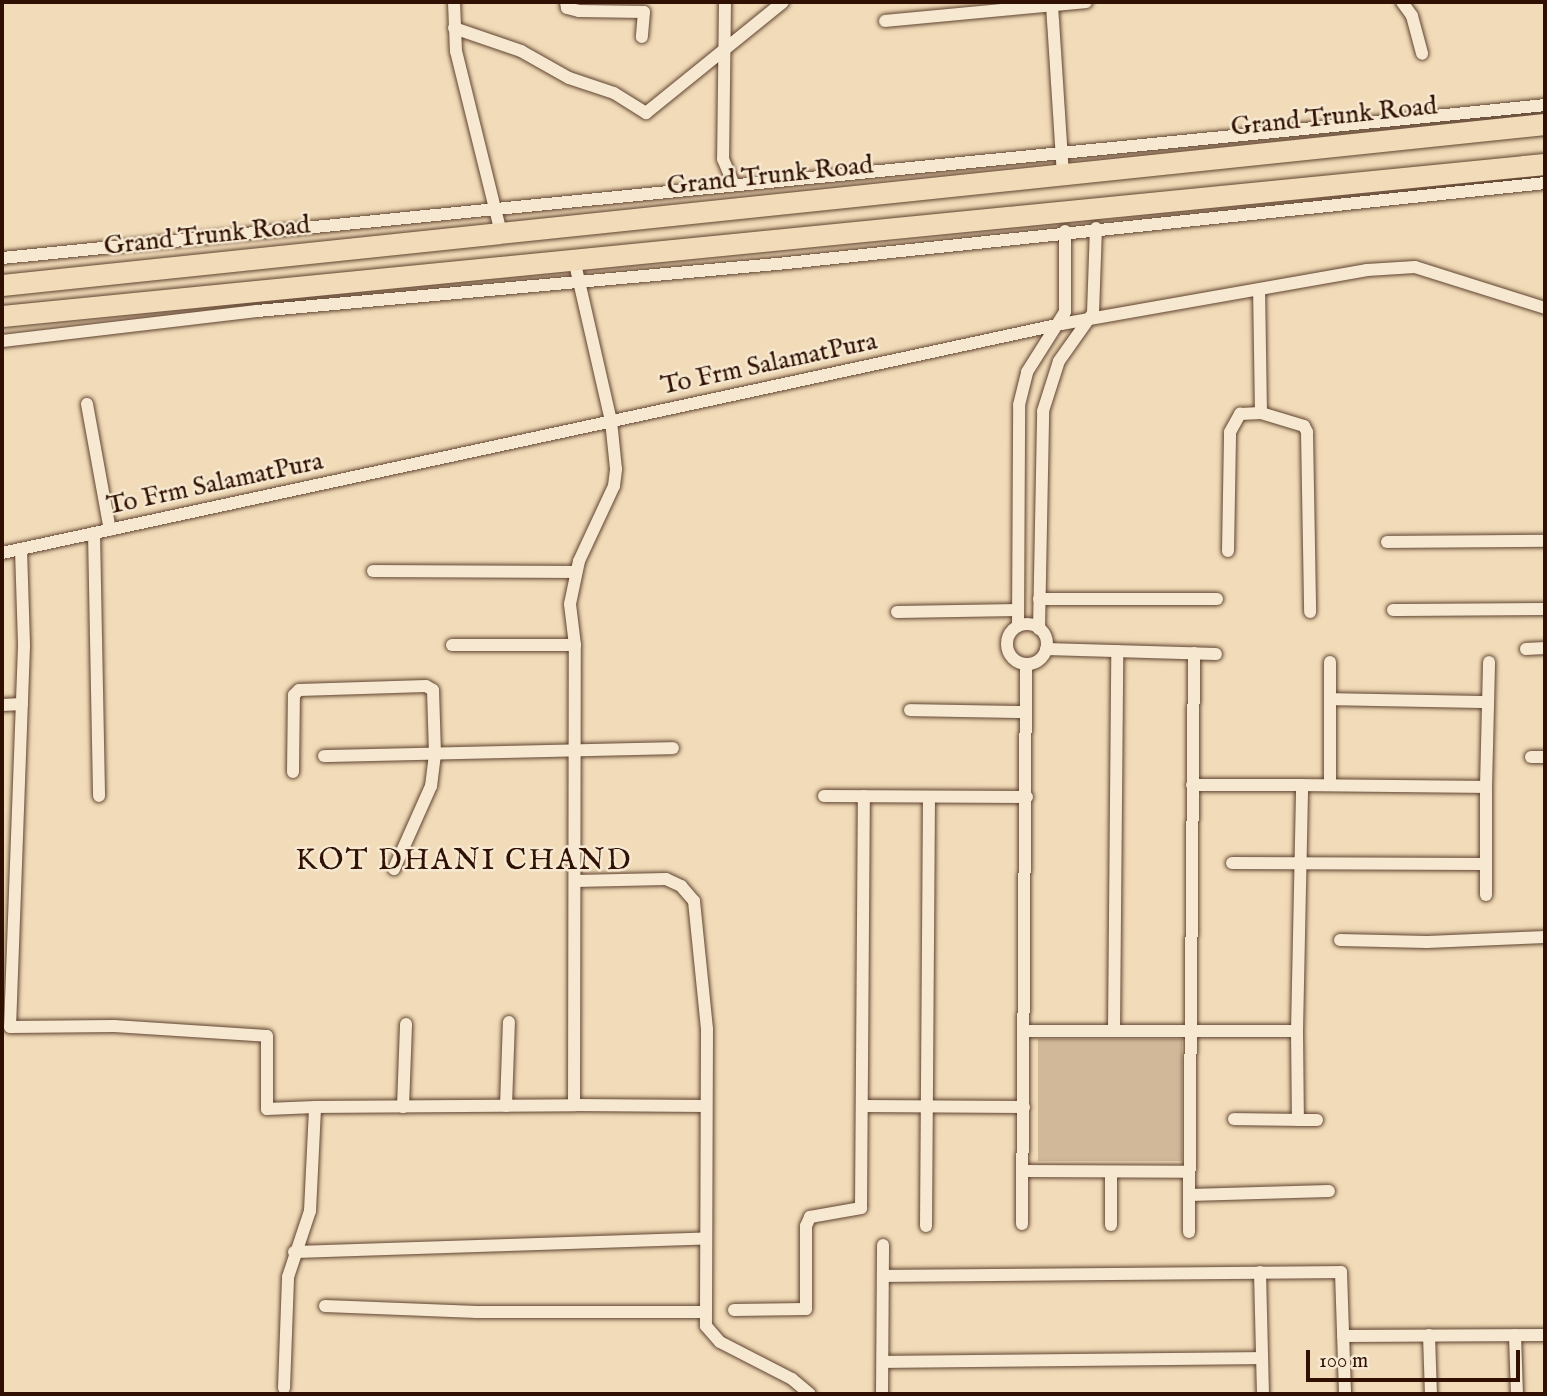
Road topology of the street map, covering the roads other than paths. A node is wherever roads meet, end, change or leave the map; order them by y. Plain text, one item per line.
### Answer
1 (454, 2) edge
2 (566, 2) edge
3 (725, 2) edge
4 (783, 2) edge
5 (1081, 2) edge
6 (1086, 2) edge
7 (1402, 2) edge
8 (1052, 5) junction
9 (644, 7) edge
10 (884, 21) dead end
11 (454, 28) junction
12 (642, 37) dead end
13 (723, 50) junction
14 (1422, 54) dead end
15 (1545, 105) edge
16 (1545, 124) edge
17 (1062, 163) junction
18 (1545, 164) edge
19 (776, 181) junction
20 (1545, 183) edge
21 (734, 185) junction
22 (830, 198) junction
23 (779, 203) junction
24 (499, 210) junction
25 (1096, 229) junction
26 (1065, 231) junction
27 (501, 233) junction
28 (836, 235) junction
29 (784, 240) junction
30 (2, 258) edge
31 (574, 260) junction
32 (787, 263) junction
33 (580, 282) junction
34 (2, 285) edge
35 (1259, 290) junction
36 (256, 301) junction
37 (1545, 308) edge
38 (2, 316) edge
39 (1090, 321) junction
40 (1061, 324) junction
41 (2, 341) edge
42 (87, 404) dead end
43 (1261, 412) junction
44 (611, 421) junction
45 (110, 530) junction
46 (94, 533) junction
47 (1545, 541) edge
48 (1387, 542) dead end
49 (21, 549) junction
50 (1228, 551) dead end
51 (2, 553) edge
52 (373, 571) dead end
53 (576, 572) junction
54 (1040, 599) junction
55 (1217, 599) dead end
56 (1545, 609) edge
57 (1018, 610) junction
58 (1393, 610) dead end
59 (897, 611) dead end
60 (1310, 612) dead end
61 (1018, 626) junction
62 (1039, 629) junction
63 (452, 645) dead end
64 (575, 645) junction
65 (1545, 648) edge
66 (1046, 649) junction
67 (1525, 649) dead end
68 (1117, 651) junction
69 (1194, 653) junction
70 (1216, 654) dead end
71 (1331, 662) dead end
72 (1489, 662) dead end
73 (1026, 664) junction
74 (1330, 699) junction
75 (1488, 702) junction
76 (22, 704) junction
77 (2, 705) edge
78 (910, 710) dead end
79 (1026, 712) junction
80 (673, 748) dead end
81 (575, 751) junction
82 (435, 754) junction
83 (324, 756) dead end
84 (1531, 757) dead end
85 (1545, 757) edge
86 (293, 772) dead end
87 (1192, 785) junction
88 (1302, 785) junction
89 (1329, 785) junction
90 (1486, 787) junction
91 (99, 796) dead end
92 (824, 796) dead end
93 (864, 796) junction
94 (929, 797) junction
95 (1027, 797) junction
96 (1232, 863) dead end
97 (1300, 863) junction
98 (1486, 864) junction
99 (394, 869) dead end
100 (575, 881) junction
101 (1486, 895) dead end
102 (1545, 937) edge
103 (1340, 940) dead end
104 (509, 1022) dead end
105 (406, 1024) dead end
106 (1114, 1030) junction
107 (1024, 1031) junction
108 (1188, 1031) junction
109 (1297, 1031) junction
110 (575, 1105) junction
111 (506, 1106) junction
112 (706, 1106) junction
113 (863, 1106) junction
114 (928, 1106) junction
115 (314, 1107) junction
116 (403, 1107) junction
117 (1024, 1107) junction
118 (1234, 1119) dead end
119 (1298, 1120) junction
120 (1317, 1120) dead end
121 (1024, 1171) junction
122 (1111, 1172) junction
123 (1189, 1172) junction
124 (1329, 1191) dead end
125 (1189, 1195) junction
126 (1023, 1224) dead end
127 (1111, 1225) dead end
128 (926, 1226) dead end
129 (1189, 1232) dead end
130 (706, 1238) junction
131 (883, 1245) dead end
132 (294, 1252) junction
133 (1260, 1272) junction
134 (883, 1276) junction
135 (326, 1306) dead end
136 (734, 1310) dead end
137 (705, 1312) junction
138 (1429, 1335) junction
139 (1515, 1335) junction
140 (1545, 1335) edge
141 (1343, 1336) junction
142 (1262, 1358) junction
143 (883, 1362) junction
144 (284, 1388) dead end
145 (810, 1394) edge
146 (883, 1394) edge
147 (1263, 1394) edge
148 (1345, 1394) edge
149 (1431, 1394) edge
150 (1517, 1394) edge

1 - 11 street
2 - 9 street
3 - 13 street
4 - 13 street
5 - 6 street
5 - 8 street
7 - 14 street
8 - 10 street
8 - 17 street
9 - 12 street
11 - 13 street
11 - 24 street
13 - 21 street
15 - 17 street
16 - 17 highway, Grand Trunk Road
17 - 19 street
17 - 22 highway, Grand Trunk Road
18 - 28 highway
19 - 21 street
19 - 23 street
20 - 25 street
21 - 24 street
22 - 23 highway, Grand Trunk Road
22 - 28 highway
23 - 27 highway, Grand Trunk Road
24 - 27 street
24 - 30 street
25 - 26 street
25 - 39 street
26 - 32 street
26 - 40 street
27 - 34 highway, Grand Trunk Road
28 - 29 highway
29 - 31 highway
29 - 32 street
31 - 33 street
31 - 36 highway
32 - 33 street
33 - 36 street
33 - 44 street
35 - 37 street, To Frm SalamatPura
35 - 39 street, To Frm SalamatPura
35 - 43 street
36 - 38 highway
36 - 41 street
39 - 40 street, To Frm SalamatPura
39 - 54 street
40 - 44 street, To Frm SalamatPura
40 - 57 street
42 - 45 street
43 - 50 street
43 - 60 street
44 - 45 street, To Frm SalamatPura
44 - 53 street
45 - 46 street, To Frm SalamatPura
46 - 49 street, To Frm SalamatPura
46 - 91 street
47 - 48 street
49 - 51 street, To Frm SalamatPura
49 - 76 street
52 - 53 street
53 - 64 street
54 - 55 street
54 - 62 street
56 - 58 street
57 - 59 street
57 - 61 street
61 - 62 street
61 - 73 street
62 - 66 street
63 - 64 street
64 - 81 street
65 - 67 street
66 - 68 street
66 - 73 street
68 - 69 street
68 - 106 street
69 - 70 street
69 - 87 street
71 - 74 street
72 - 75 street
73 - 79 street
74 - 75 street
74 - 89 street
75 - 90 street
76 - 77 street
76 - 115 street
78 - 79 street
79 - 95 street
80 - 81 street
81 - 82 street
81 - 100 street
82 - 83 street
82 - 86 street
82 - 99 street
84 - 85 street
87 - 88 street
87 - 108 street
88 - 89 street
88 - 97 street
89 - 90 street
90 - 98 street
92 - 93 street
93 - 94 street
93 - 113 street
94 - 95 street
94 - 114 street
95 - 107 street
96 - 97 street
97 - 98 street
97 - 109 street
98 - 101 street
100 - 110 street
100 - 112 street
102 - 103 street
104 - 111 street
105 - 116 street
106 - 107 street
106 - 108 street
107 - 117 street
108 - 109 street
108 - 123 street
109 - 119 street
110 - 111 street
110 - 112 street
111 - 116 street
112 - 130 street
113 - 114 street
113 - 136 street
114 - 117 street
114 - 128 street
115 - 116 street
115 - 132 street
117 - 121 street
118 - 119 street
119 - 120 street
121 - 122 street
121 - 126 street
122 - 123 street
122 - 127 street
123 - 125 street
124 - 125 street
125 - 129 street
130 - 132 street
130 - 137 street
131 - 134 street
132 - 144 street
133 - 134 street
133 - 141 street
133 - 142 street
134 - 143 street
135 - 137 street
137 - 145 street
138 - 139 street
138 - 141 street
138 - 149 street
139 - 140 street
139 - 150 street
141 - 148 street
142 - 143 street
142 - 147 street
143 - 146 street

